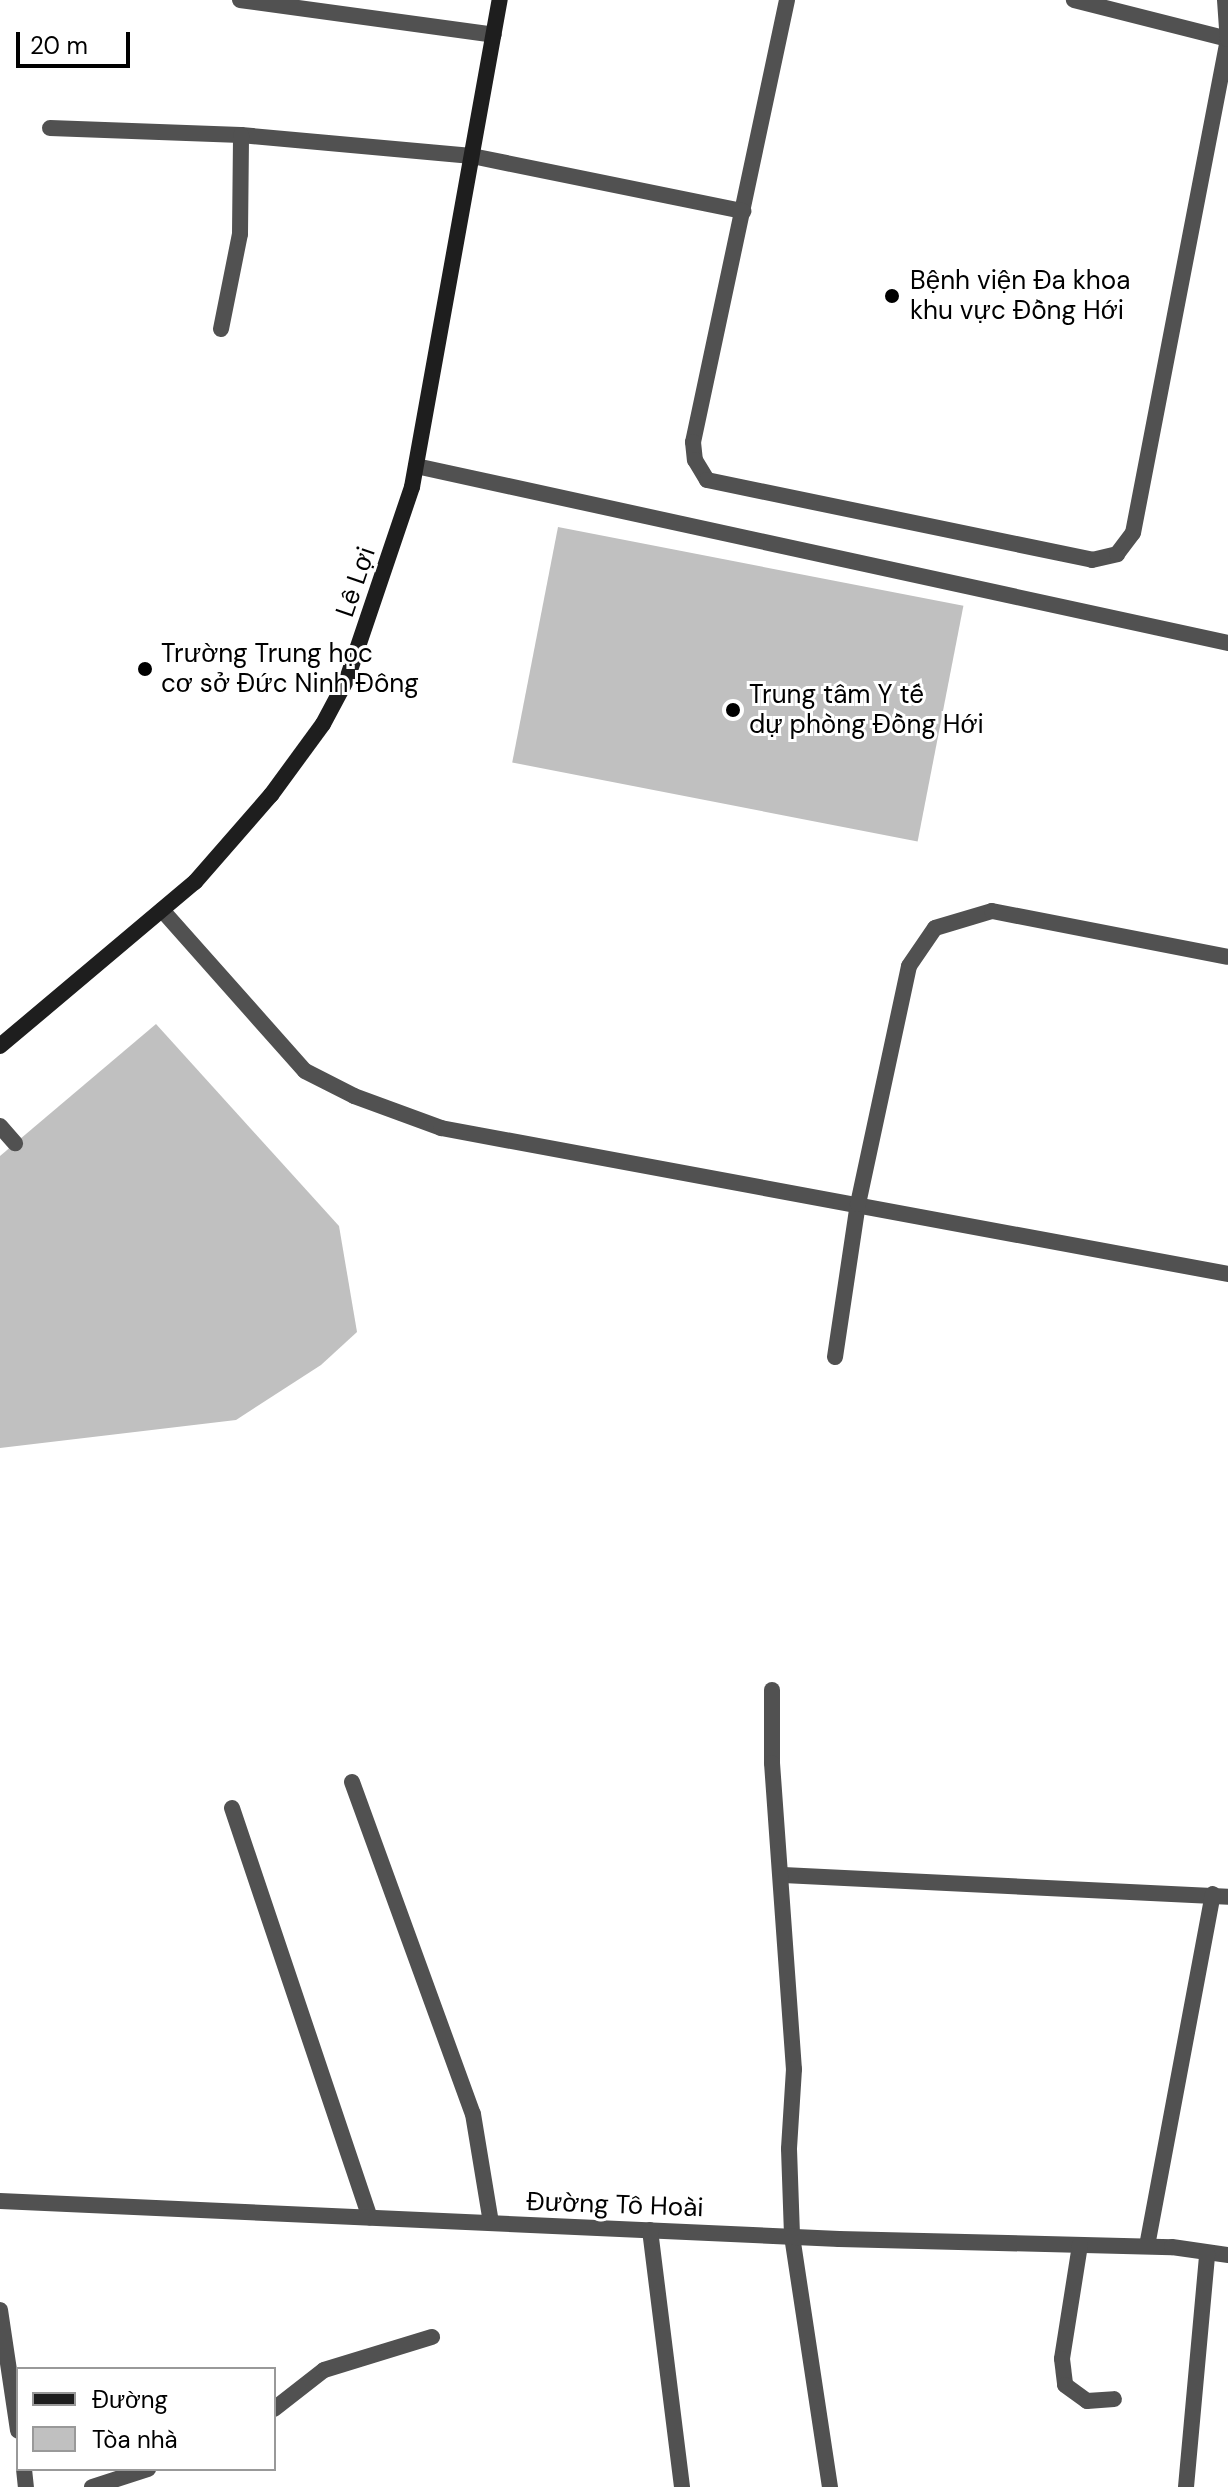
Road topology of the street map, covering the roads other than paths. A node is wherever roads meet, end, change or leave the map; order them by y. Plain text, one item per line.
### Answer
1 (240, 0) edge
2 (500, 0) edge
3 (787, 0) edge
4 (1074, 0) edge
5 (1225, 0) edge
6 (273, 2) edge
7 (494, 35) junction
8 (1228, 39) edge
9 (50, 128) dead end
10 (241, 135) junction
11 (472, 156) junction
12 (743, 211) junction
13 (221, 329) dead end
14 (416, 466) junction
15 (1228, 643) edge
16 (162, 910) junction
17 (1228, 957) edge
18 (0, 1046) edge
19 (0, 1126) edge
20 (15, 1143) dead end
21 (858, 1204) junction
22 (1228, 1274) edge
23 (835, 1357) dead end
24 (772, 1690) dead end
25 (352, 1782) dead end
26 (232, 1808) dead end
27 (783, 1875) junction
28 (1220, 1896) edge
29 (0, 2201) edge
30 (370, 2217) junction
31 (491, 2223) junction
32 (650, 2230) junction
33 (792, 2236) junction
34 (1080, 2245) junction
35 (1147, 2246) junction
36 (1207, 2254) junction
37 (1228, 2255) edge
38 (0, 2310) edge
39 (432, 2337) dead end
40 (1114, 2399) dead end
41 (276, 2407) edge
42 (16, 2418) edge
43 (142, 2471) edge
44 (92, 2487) edge
45 (682, 2487) edge
46 (830, 2487) edge
47 (1186, 2487) edge

1 - 6 street
2 - 7 main road, Lê Lợi
3 - 12 street
4 - 8 street
5 - 8 street
6 - 7 street
7 - 11 main road, Lê Lợi
8 - 12 street
9 - 10 street
10 - 11 street
10 - 13 street
11 - 12 street
11 - 14 main road, Lê Lợi
14 - 15 street
14 - 16 main road, Lê Lợi
16 - 18 main road, Lê Lợi
16 - 21 street
17 - 21 street
19 - 20 street
21 - 22 street
21 - 23 street
24 - 27 street
25 - 31 street
26 - 30 street
27 - 28 street
27 - 33 street
28 - 35 street
29 - 30 street, Đường Tô Hoài
30 - 31 street, Đường Tô Hoài
31 - 32 street, Đường Tô Hoài
32 - 33 street, Đường Tô Hoài
32 - 45 street
33 - 34 street, Đường Tô Hoài
33 - 46 street
34 - 35 street, Đường Tô Hoài
34 - 40 street
35 - 36 street, Đường Tô Hoài
36 - 37 street, Đường Tô Hoài
36 - 47 street
38 - 42 street
39 - 41 street
43 - 44 street

